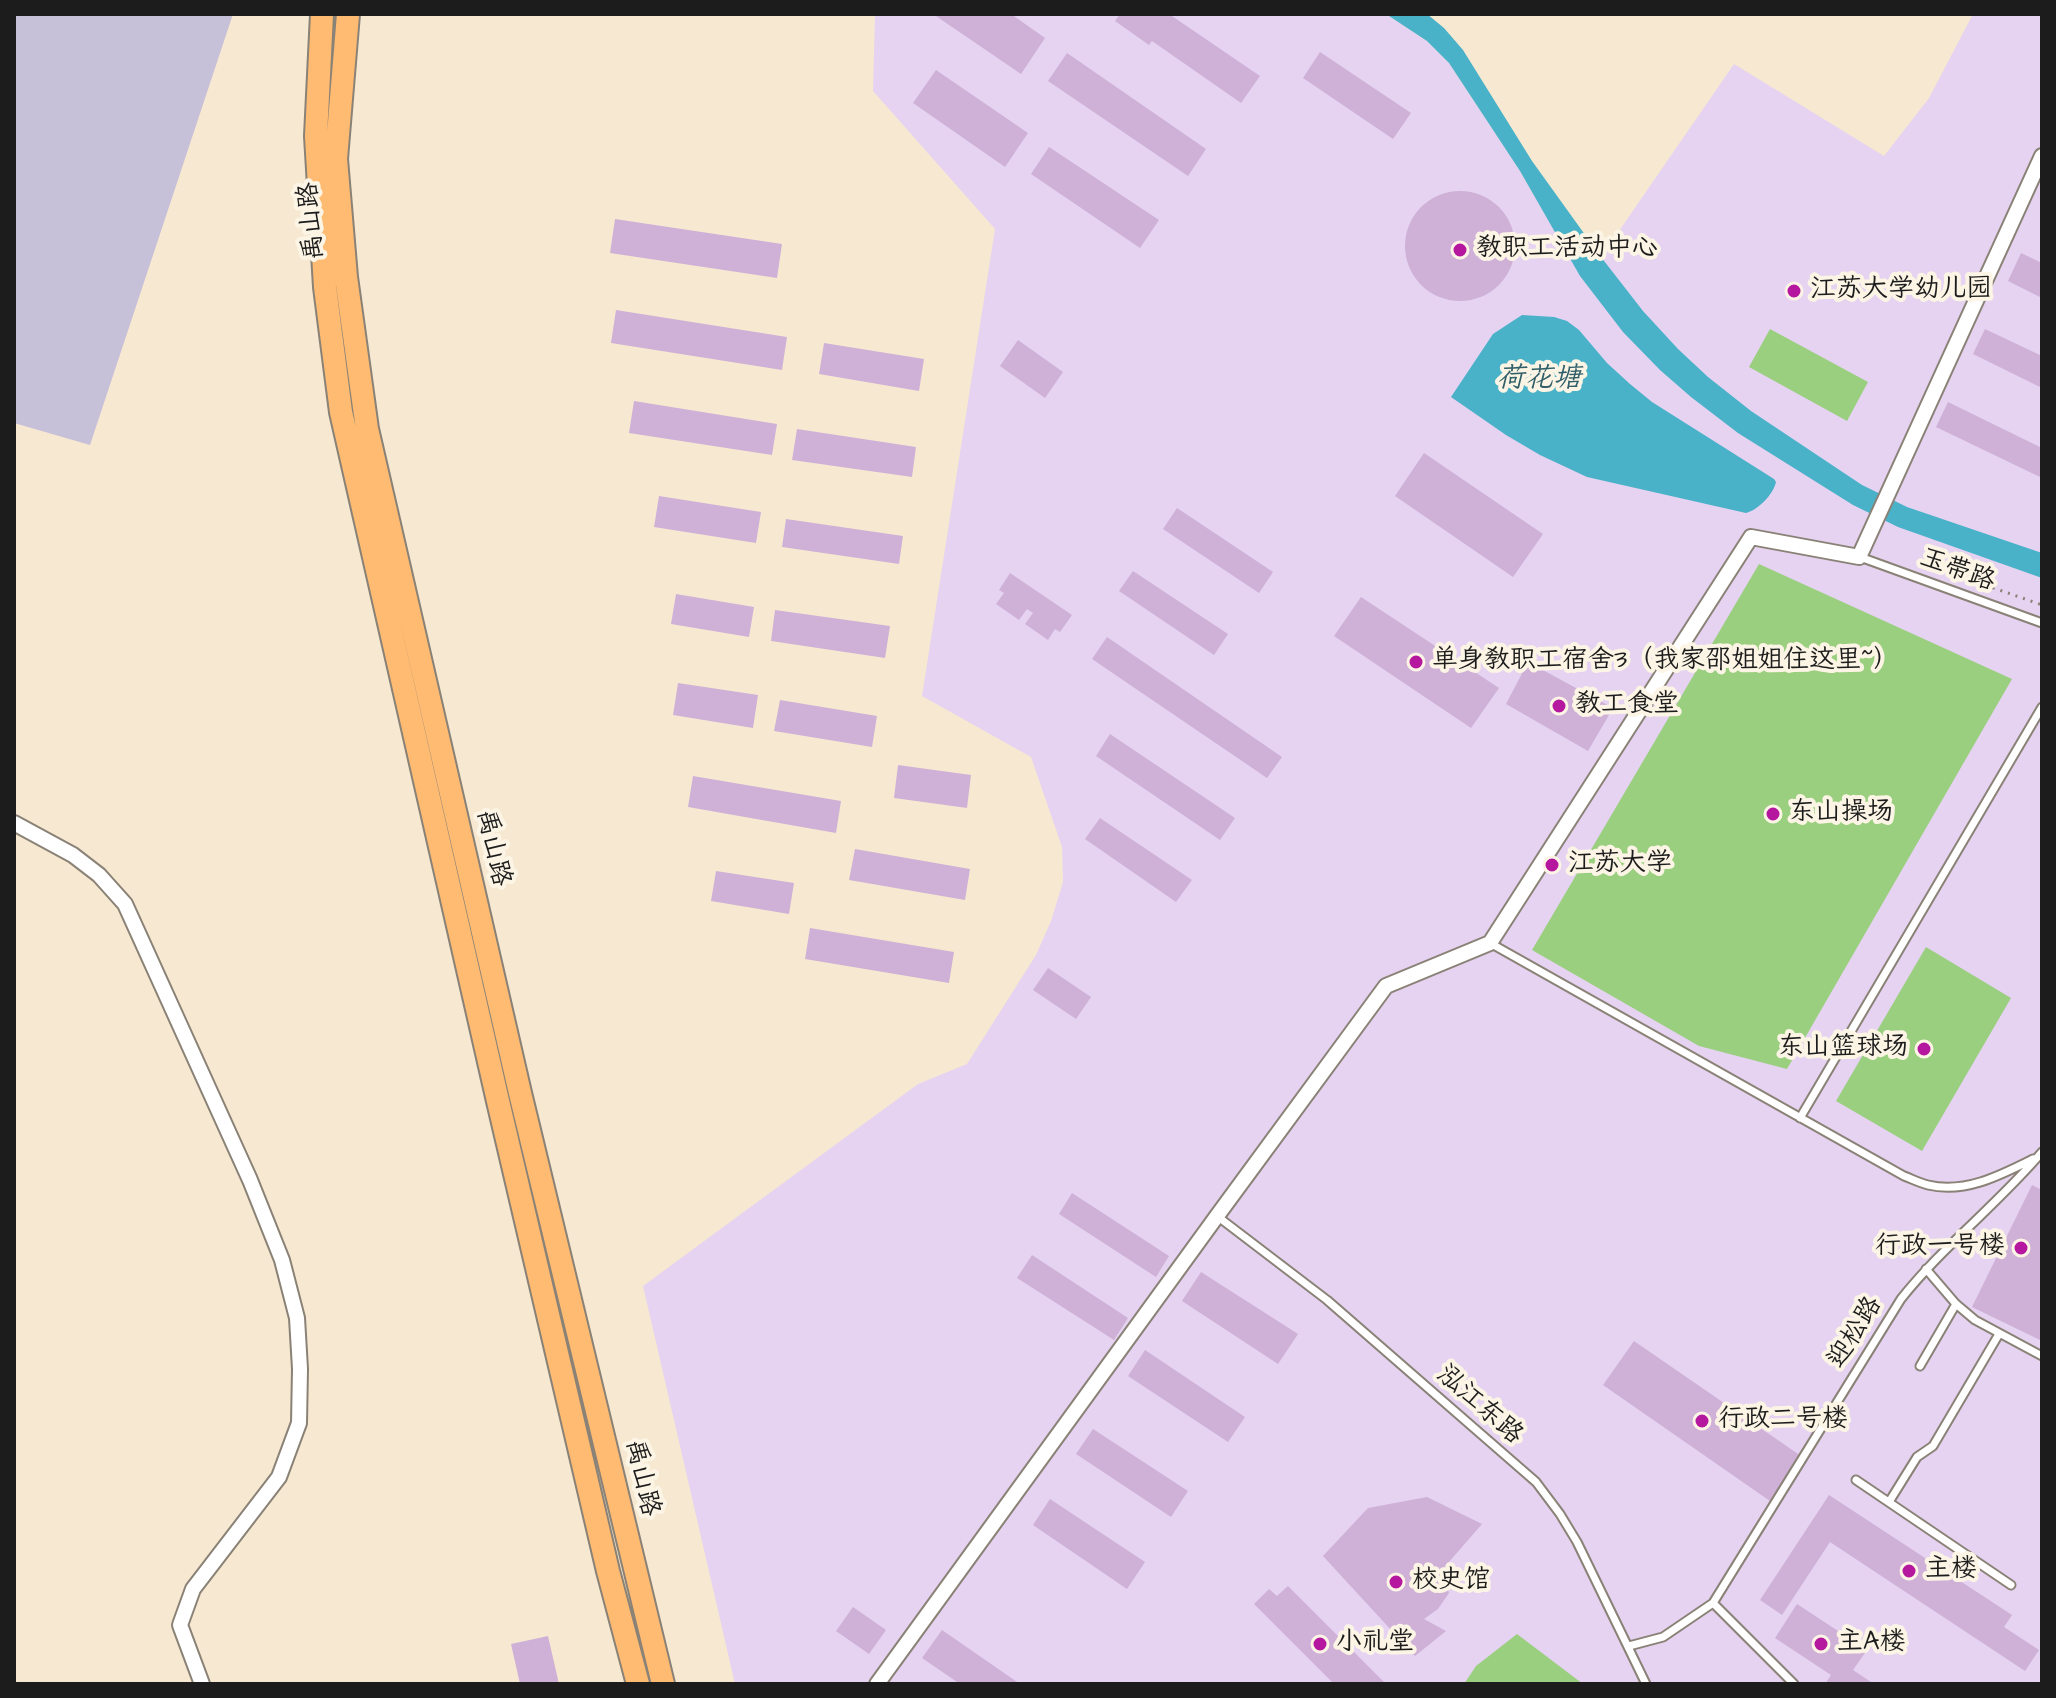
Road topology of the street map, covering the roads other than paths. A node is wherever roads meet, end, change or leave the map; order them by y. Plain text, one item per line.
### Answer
1 (322, 14) edge
2 (348, 14) edge
3 (2042, 156) edge
4 (1859, 557) junction
5 (2042, 623) edge
6 (2042, 707) edge
7 (14, 823) edge
8 (1490, 943) junction
9 (1800, 1118) junction
10 (2040, 1154) edge
11 (1217, 1216) junction
12 (1926, 1269) junction
13 (1956, 1304) junction
14 (1999, 1334) junction
15 (2042, 1356) edge
16 (1920, 1366) dead end
17 (1856, 1480) dead end
18 (1889, 1502) junction
19 (2011, 1585) dead end
20 (1713, 1603) junction
21 (1629, 1646) junction
22 (202, 1684) edge
23 (638, 1684) edge
24 (663, 1684) edge
25 (877, 1684) edge
26 (1646, 1684) edge
27 (1794, 1684) edge

1 - 23 main road, 禹山路
2 - 24 main road, 禹山路
3 - 4 street
4 - 5 lane, 玉带路
4 - 8 street
6 - 9 lane
7 - 22 street
8 - 9 lane
8 - 11 street
9 - 10 lane
10 - 12 lane, 迎松路
11 - 21 lane, 泓江东路
11 - 25 street
12 - 13 lane
12 - 20 lane, 迎松路
13 - 14 lane
13 - 16 lane
14 - 15 lane
14 - 18 lane
17 - 18 lane
18 - 19 lane
20 - 21 lane, 迎松路
20 - 27 lane
21 - 26 lane, 泓江东路

